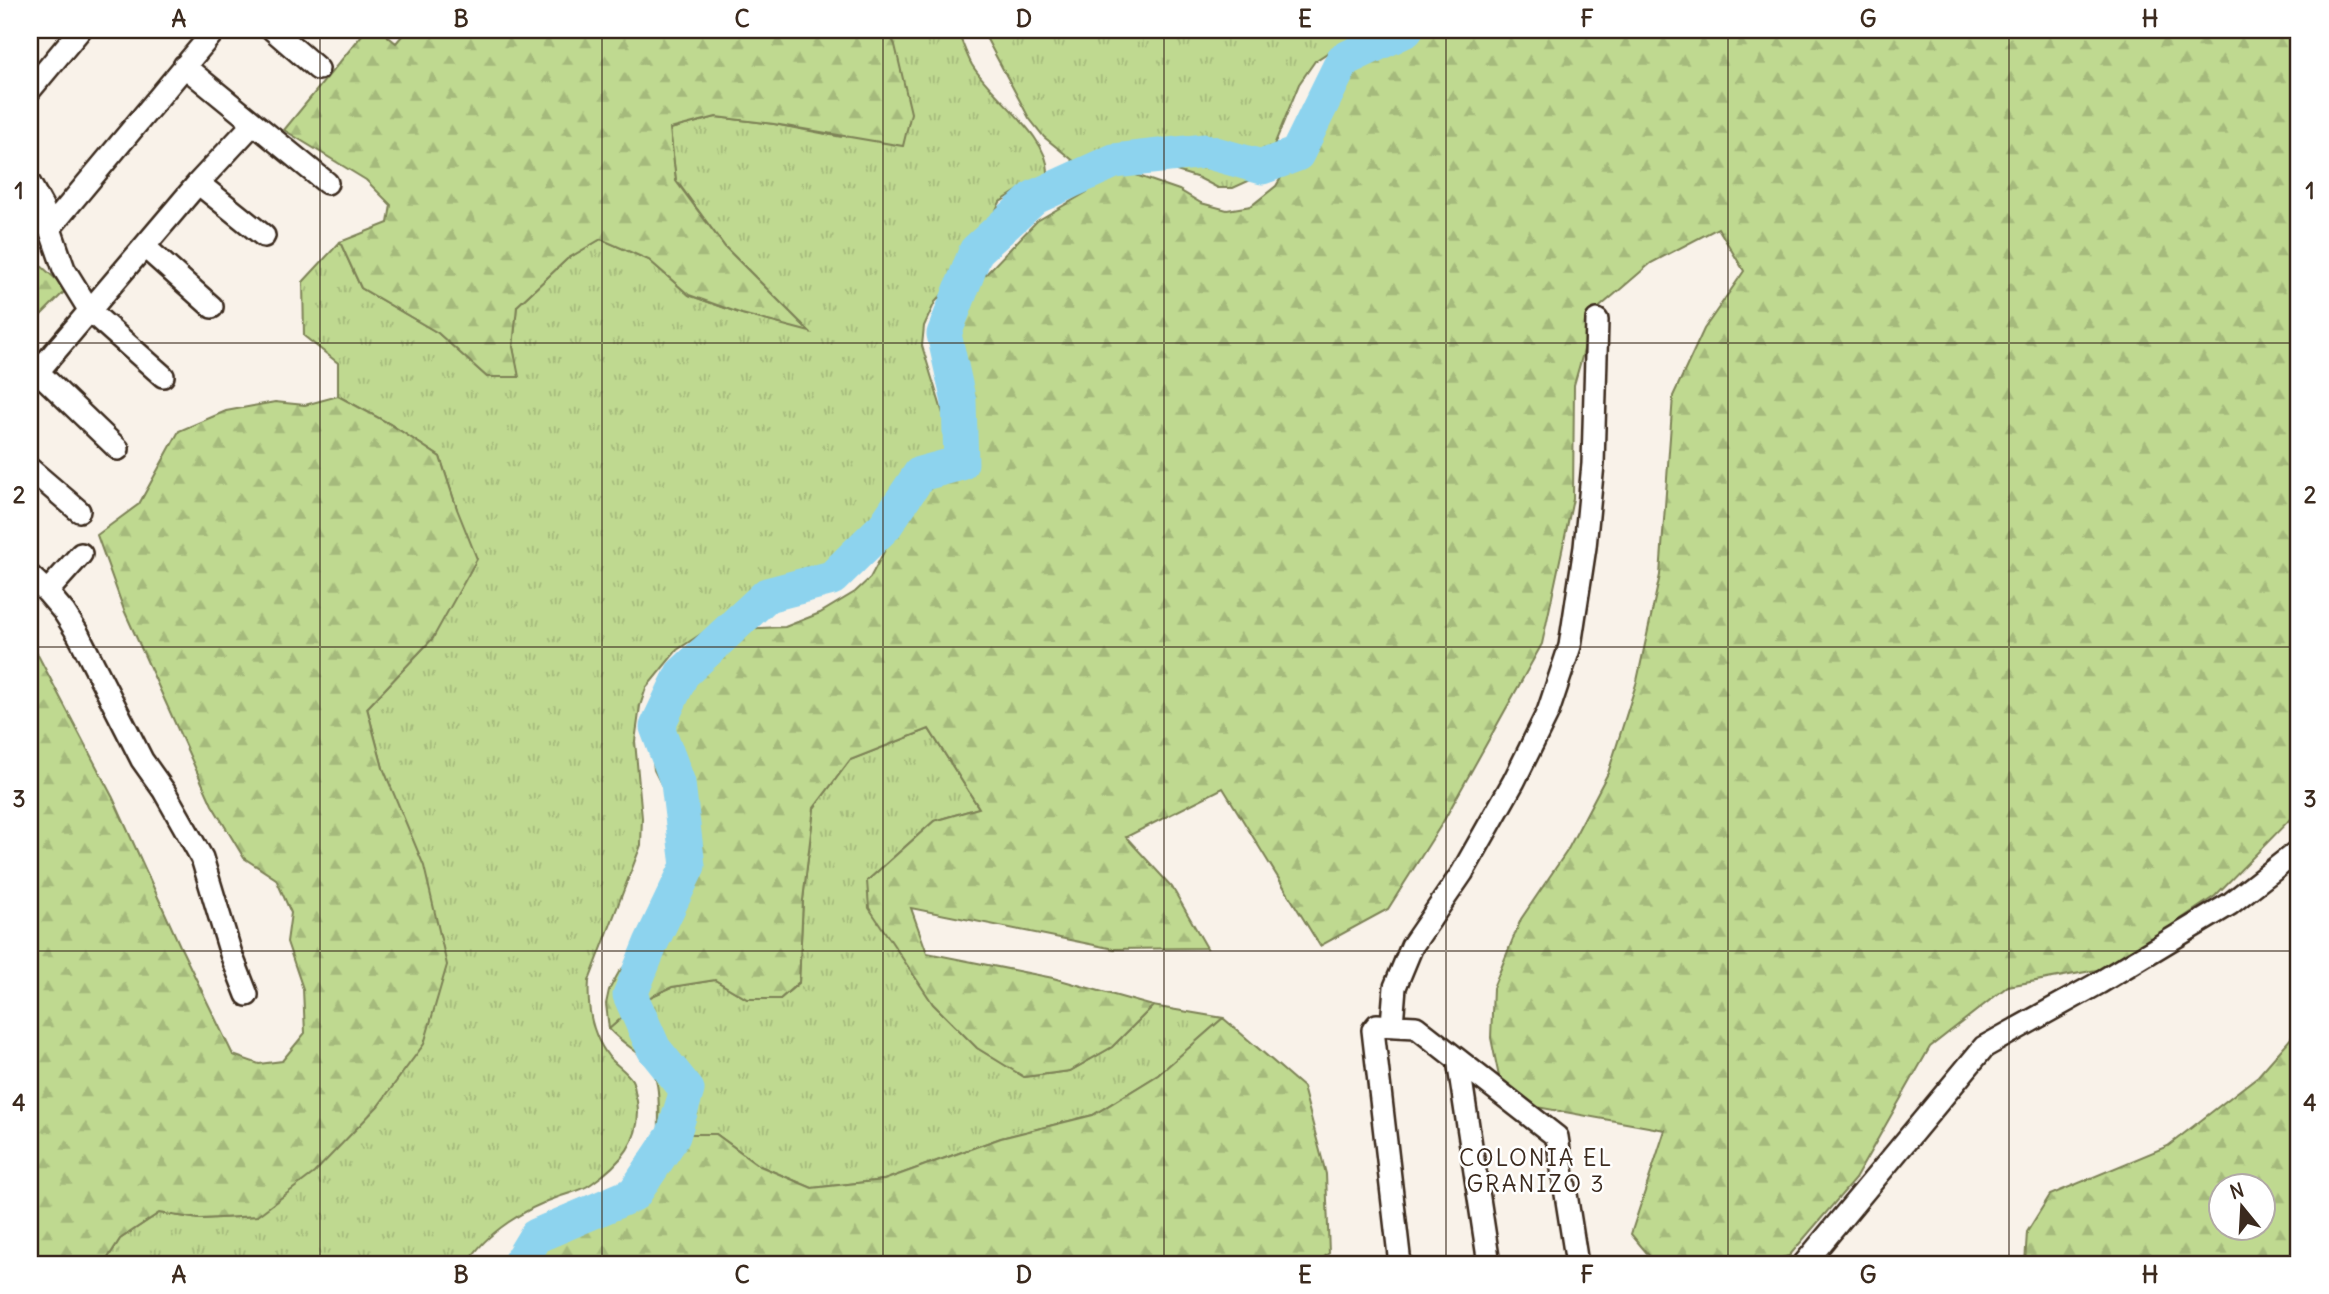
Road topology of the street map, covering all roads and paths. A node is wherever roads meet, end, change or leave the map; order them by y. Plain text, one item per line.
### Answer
1 (80, 30) edge
2 (215, 30) edge
3 (273, 30) edge
4 (184, 66) junction
5 (318, 69) dead end
6 (30, 90) edge
7 (253, 124) junction
8 (198, 183) junction
9 (327, 183) dead end
10 (30, 184) edge
11 (49, 229) junction
12 (264, 236) dead end
13 (145, 247) junction
14 (212, 307) dead end
15 (90, 311) junction
16 (1597, 320) dead end
17 (34, 376) edge
18 (163, 376) dead end
19 (118, 449) dead end
20 (30, 469) edge
21 (79, 511) dead end
22 (81, 554) dead end
23 (30, 576) edge
24 (47, 592) junction
25 (2299, 850) edge
26 (247, 995) dead end
27 (1392, 1024) junction
28 (1458, 1060) junction
29 (1400, 1264) edge
30 (1489, 1264) edge
31 (1577, 1264) edge
32 (1804, 1264) edge

1 - 6 street
2 - 4 street
3 - 5 street
4 - 7 street
4 - 11 street
7 - 8 street
7 - 9 street
8 - 12 street
8 - 13 street
10 - 11 street
11 - 15 street
13 - 14 street
13 - 15 street
15 - 17 street
15 - 18 street
16 - 27 street
17 - 19 street
20 - 21 street
22 - 24 street
23 - 24 street
24 - 26 street
25 - 32 street
27 - 28 street
27 - 29 street
28 - 30 street
28 - 31 street

